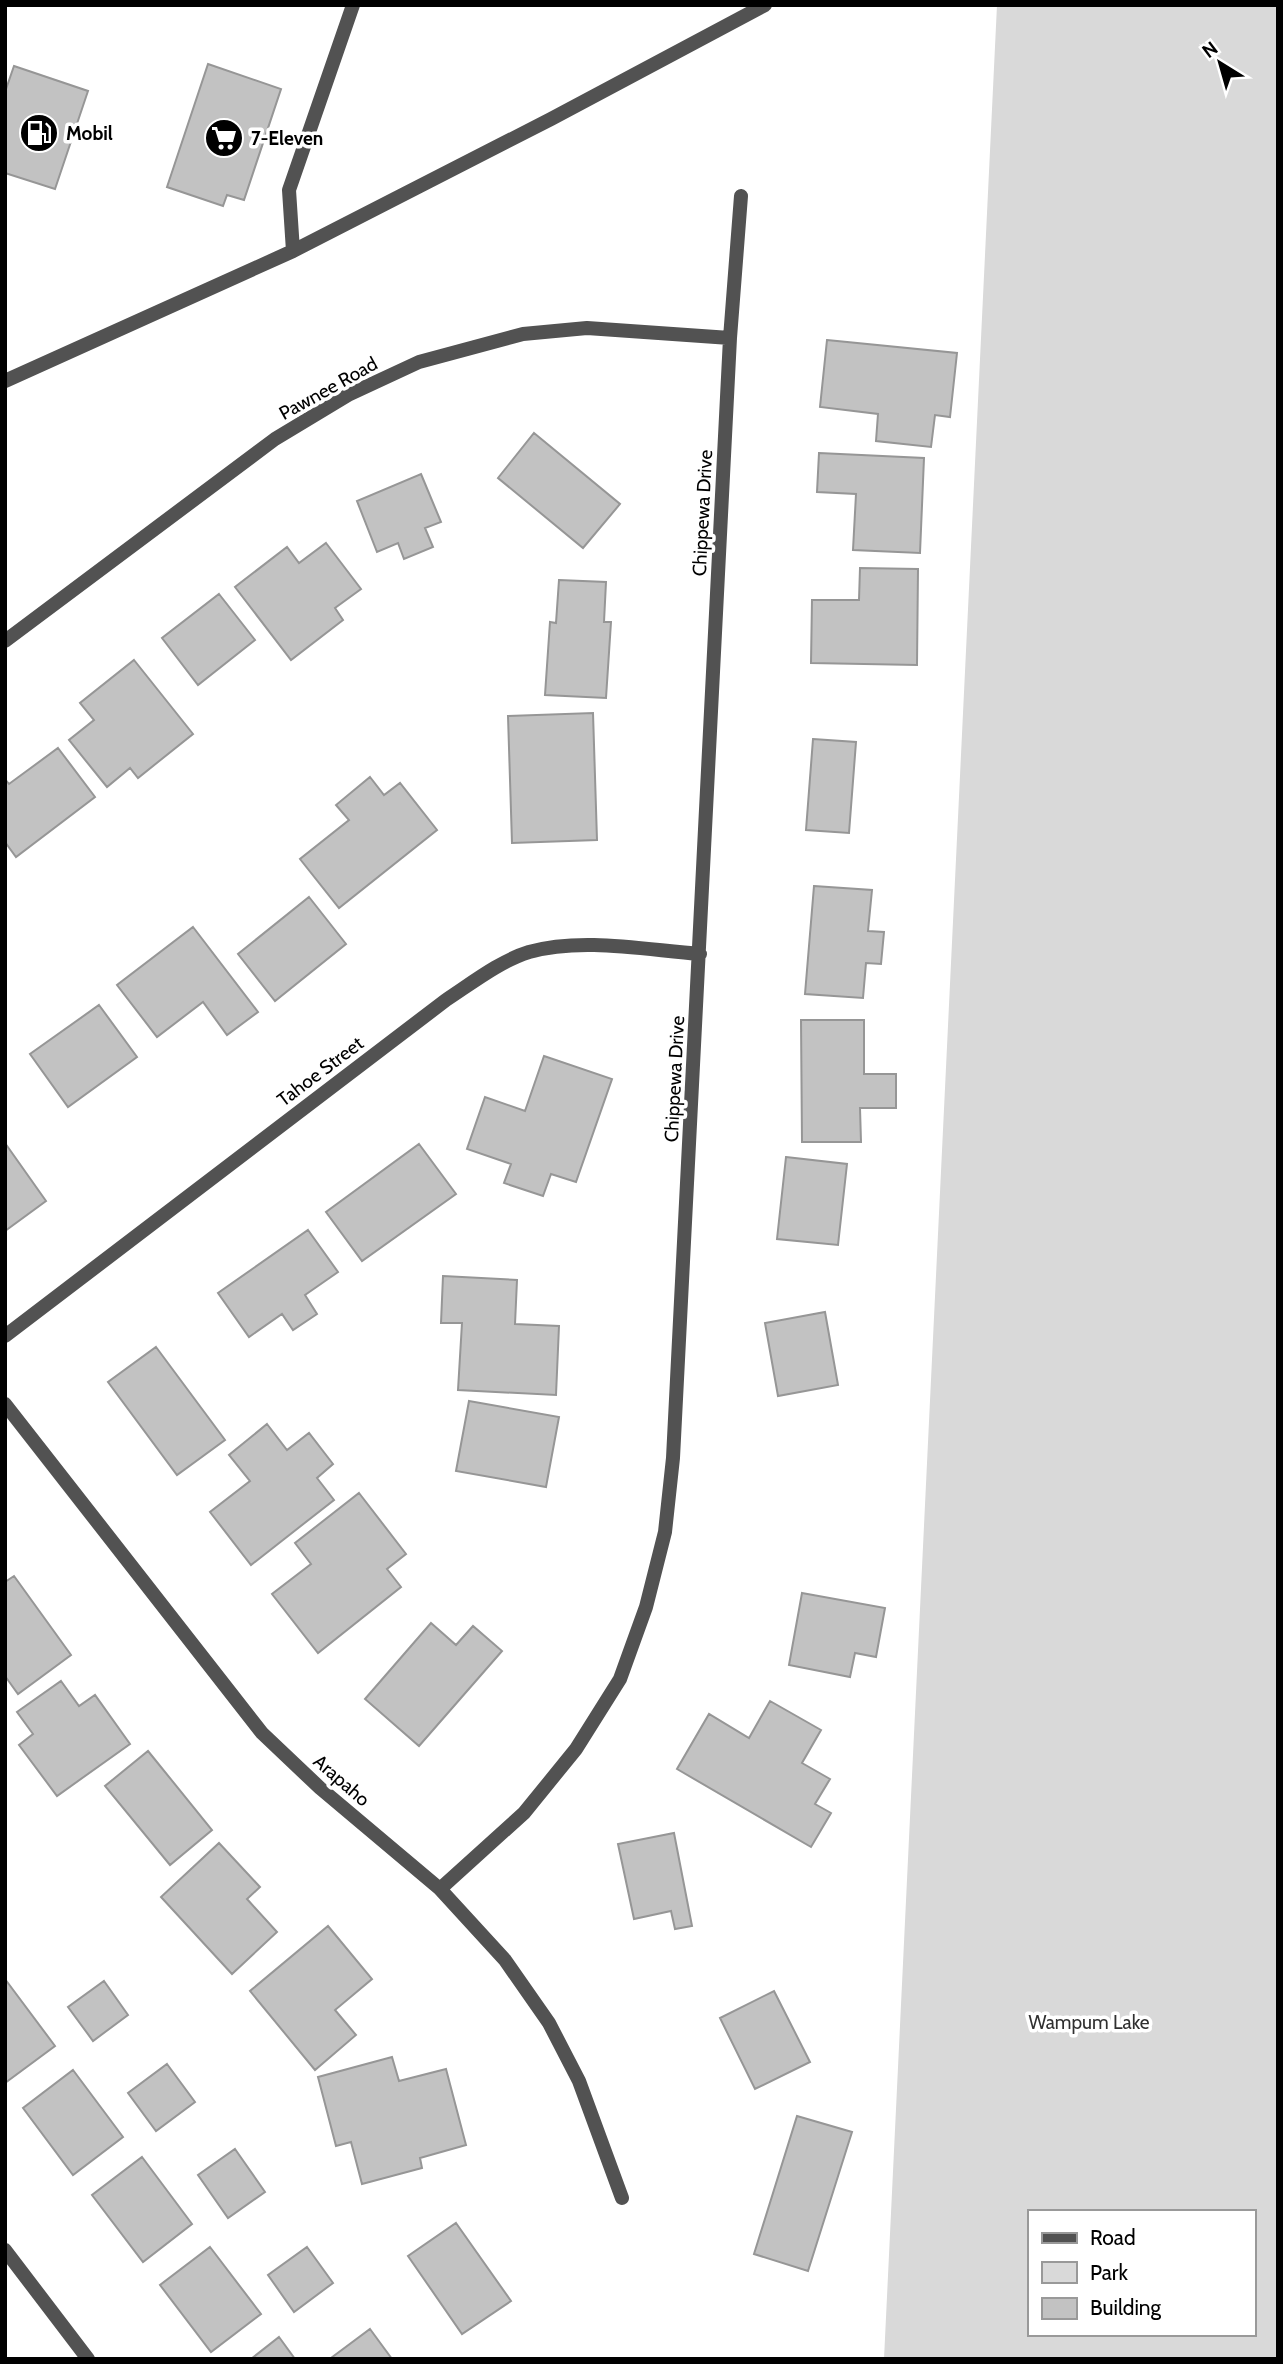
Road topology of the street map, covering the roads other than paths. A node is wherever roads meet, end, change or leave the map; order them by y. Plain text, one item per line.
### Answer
1 (353, 5) edge
2 (765, 5) edge
3 (741, 196) dead end
4 (293, 251) junction
5 (730, 338) junction
6 (5, 381) edge
7 (5, 641) edge
8 (700, 954) junction
9 (5, 1336) edge
10 (5, 1404) edge
11 (440, 1889) junction
12 (622, 2198) dead end
13 (5, 2250) edge
14 (89, 2359) edge

1 - 4 street
2 - 4 street
3 - 5 street, Chippewa Drive
4 - 6 street
5 - 7 street, Pawnee Road
5 - 8 street, Chippewa Drive
8 - 9 street, Tahoe Street
8 - 11 street, Chippewa Drive
10 - 11 street, Arapaho
11 - 12 street, Arapaho
13 - 14 street

